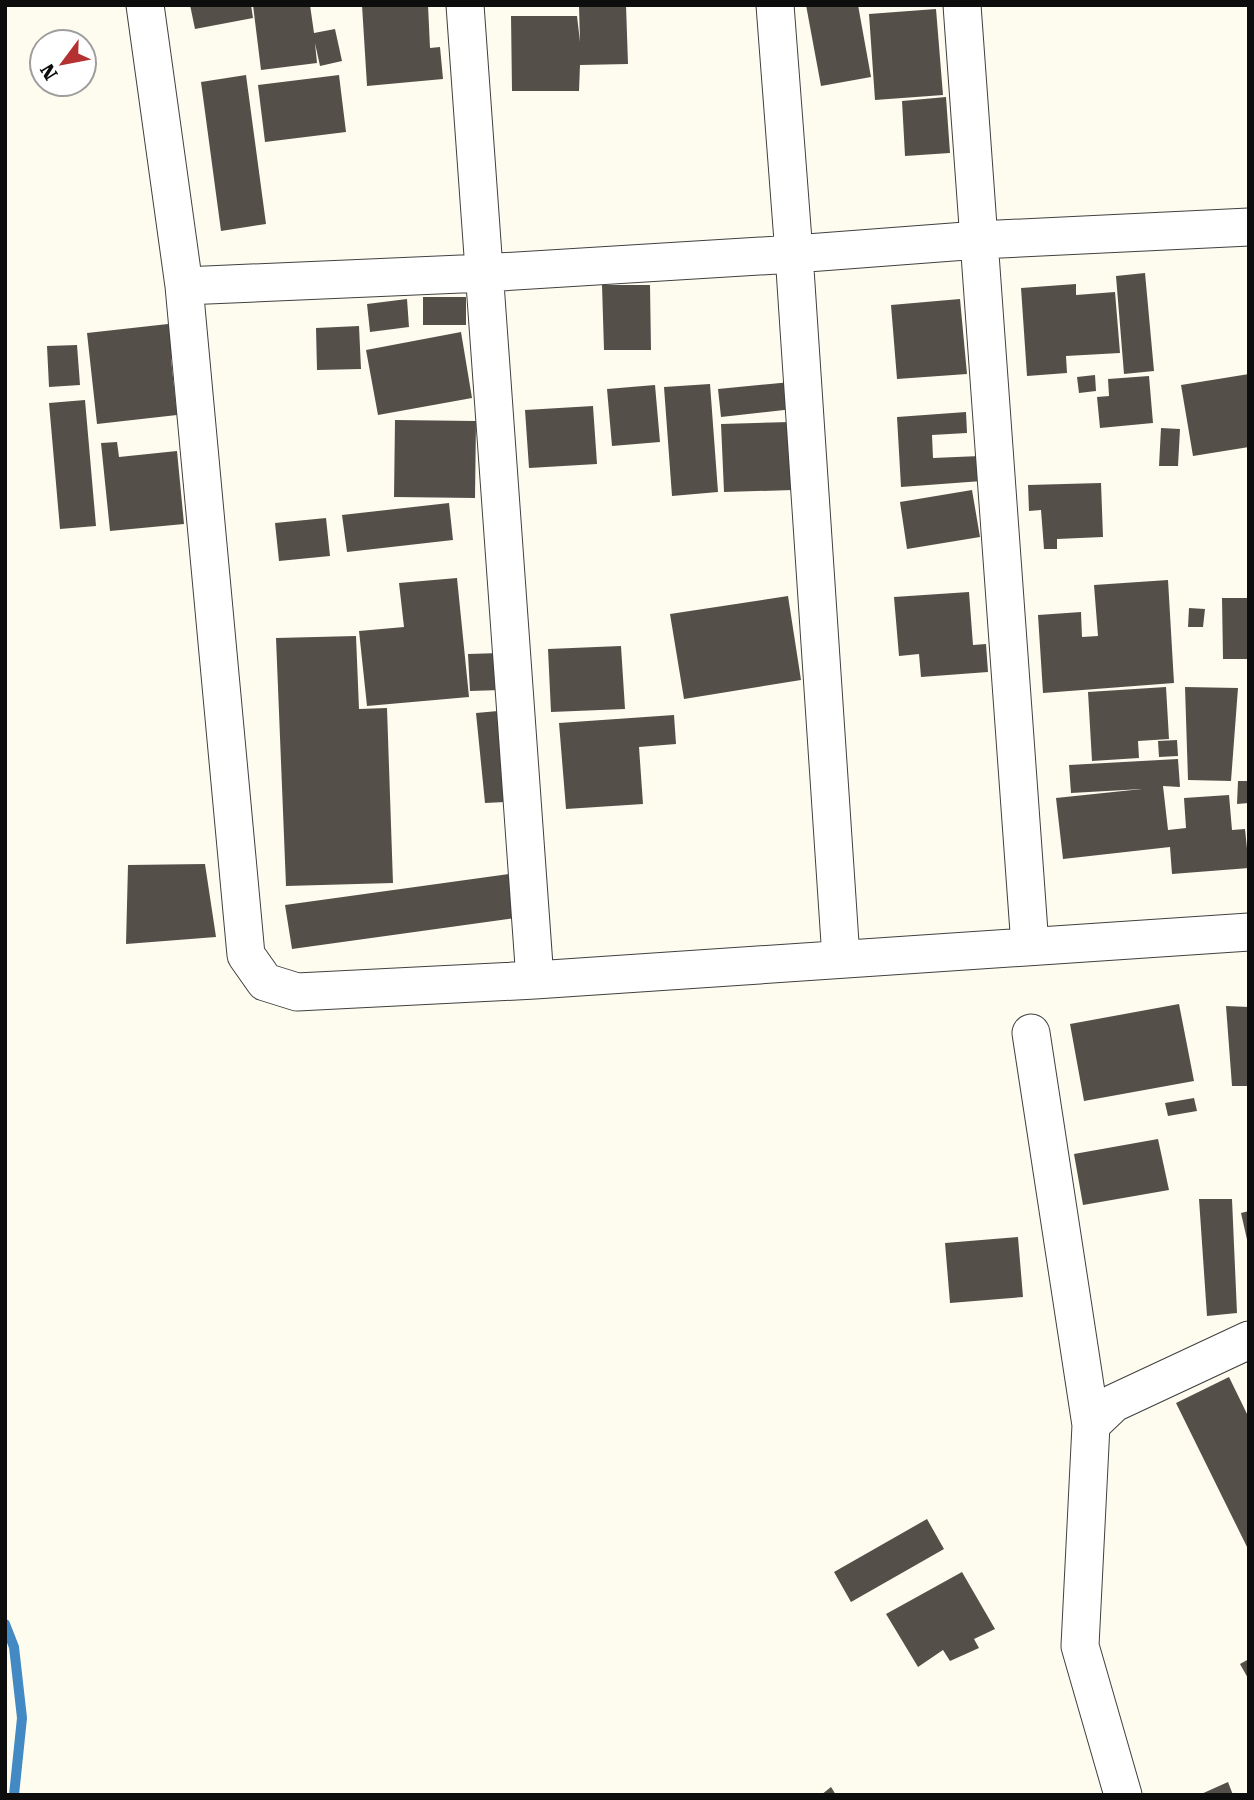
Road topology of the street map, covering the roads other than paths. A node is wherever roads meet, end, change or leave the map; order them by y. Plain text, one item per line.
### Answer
1 (145, 5) edge
2 (465, 5) edge
3 (775, 5) edge
4 (962, 5) edge
5 (1249, 227) edge
6 (979, 240) junction
7 (794, 254) junction
8 (484, 273) junction
9 (184, 286) junction
10 (1249, 932) edge
11 (1030, 946) junction
12 (841, 958) junction
13 (535, 979) junction
14 (1031, 1033) dead end
15 (1249, 1340) edge
16 (1091, 1424) junction
17 (1123, 1795) edge

1 - 9 street
2 - 8 street
3 - 7 street
4 - 6 street
5 - 6 street
6 - 7 street
6 - 11 street
7 - 8 street
7 - 12 street
8 - 9 street
8 - 13 street
9 - 13 street
10 - 11 street
11 - 12 street
12 - 13 street
14 - 16 street
15 - 16 street
16 - 17 street

